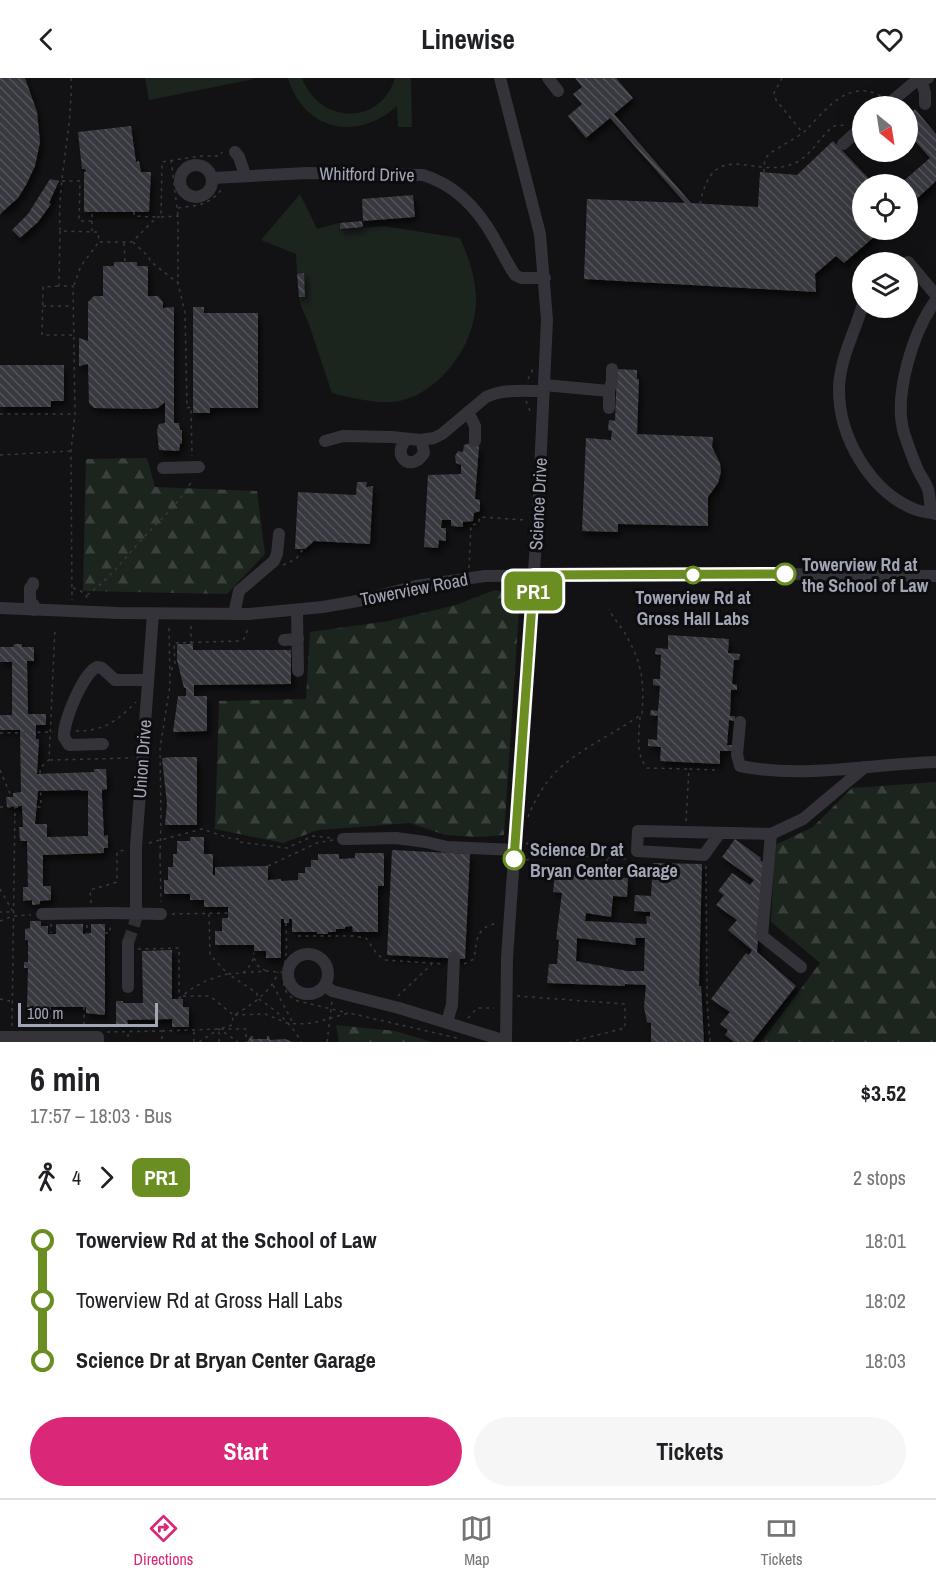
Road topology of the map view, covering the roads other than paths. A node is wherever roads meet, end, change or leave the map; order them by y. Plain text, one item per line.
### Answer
1 (500, 78) edge
2 (548, 78) edge
3 (924, 79) edge
4 (558, 91) dead end
5 (899, 96) edge
6 (925, 104) dead end
7 (852, 133) edge
8 (843, 144) dead end
9 (212, 178) dead end
10 (918, 274) edge
11 (545, 278) junction
12 (936, 296) edge
13 (936, 300) edge
14 (858, 318) edge
15 (612, 369) dead end
16 (544, 388) junction
17 (609, 391) junction
18 (609, 408) dead end
19 (468, 412) junction
20 (326, 441) dead end
21 (475, 441) dead end
22 (196, 467) road end
23 (163, 468) dead end
24 (933, 513) edge
25 (279, 534) dead end
26 (534, 575) junction
27 (936, 576) edge
28 (33, 584) dead end
29 (34, 607) junction
30 (0, 608) edge
31 (297, 611) junction
32 (153, 614) junction
33 (234, 614) junction
34 (298, 639) junction
35 (284, 640) dead end
36 (298, 671) dead end
37 (148, 680) junction
38 (740, 722) dead end
39 (103, 744) dead end
40 (936, 762) edge
41 (865, 767) junction
42 (719, 834) junction
43 (771, 834) junction
44 (343, 839) road end
45 (515, 850) junction
46 (136, 905) tunnel mouth
47 (42, 914) road end
48 (161, 914) road end
49 (128, 946) tunnel mouth
50 (454, 961) road end
51 (801, 967) dead end
52 (128, 987) dead end
53 (328, 988) junction
54 (447, 1022) junction
55 (6, 1037) edge
56 (98, 1042) edge
57 (506, 1042) edge

1 - 11 street, Science Drive
2 - 4 street
3 - 5 street
3 - 6 street
7 - 8 street
9 - 11 street, Whitford Drive
10 - 12 street
11 - 16 street, Science Drive
13 - 24 street
14 - 24 street
15 - 17 street
16 - 17 street
16 - 19 street
16 - 26 street, Science Drive
17 - 18 street
19 - 20 street
19 - 21 street
22 - 23 street
25 - 33 street
26 - 27 street, Towerview Road
26 - 31 street, Towerview Road
26 - 45 street, Science Drive
28 - 29 street
29 - 30 street, Towerview Road
29 - 32 street, Towerview Road
31 - 33 street, Towerview Road
31 - 34 street
32 - 33 street, Towerview Road
32 - 37 street, Union Drive
34 - 35 street
34 - 36 street
37 - 39 street
37 - 46 street, Union Drive
38 - 41 street
40 - 41 street
41 - 43 street
42 - 42 street
42 - 43 street
43 - 51 street
44 - 45 street
45 - 57 street, Science Drive
47 - 48 street, bridge
49 - 52 street
50 - 54 street
53 - 53 street
53 - 54 street
54 - 57 street
55 - 56 street

